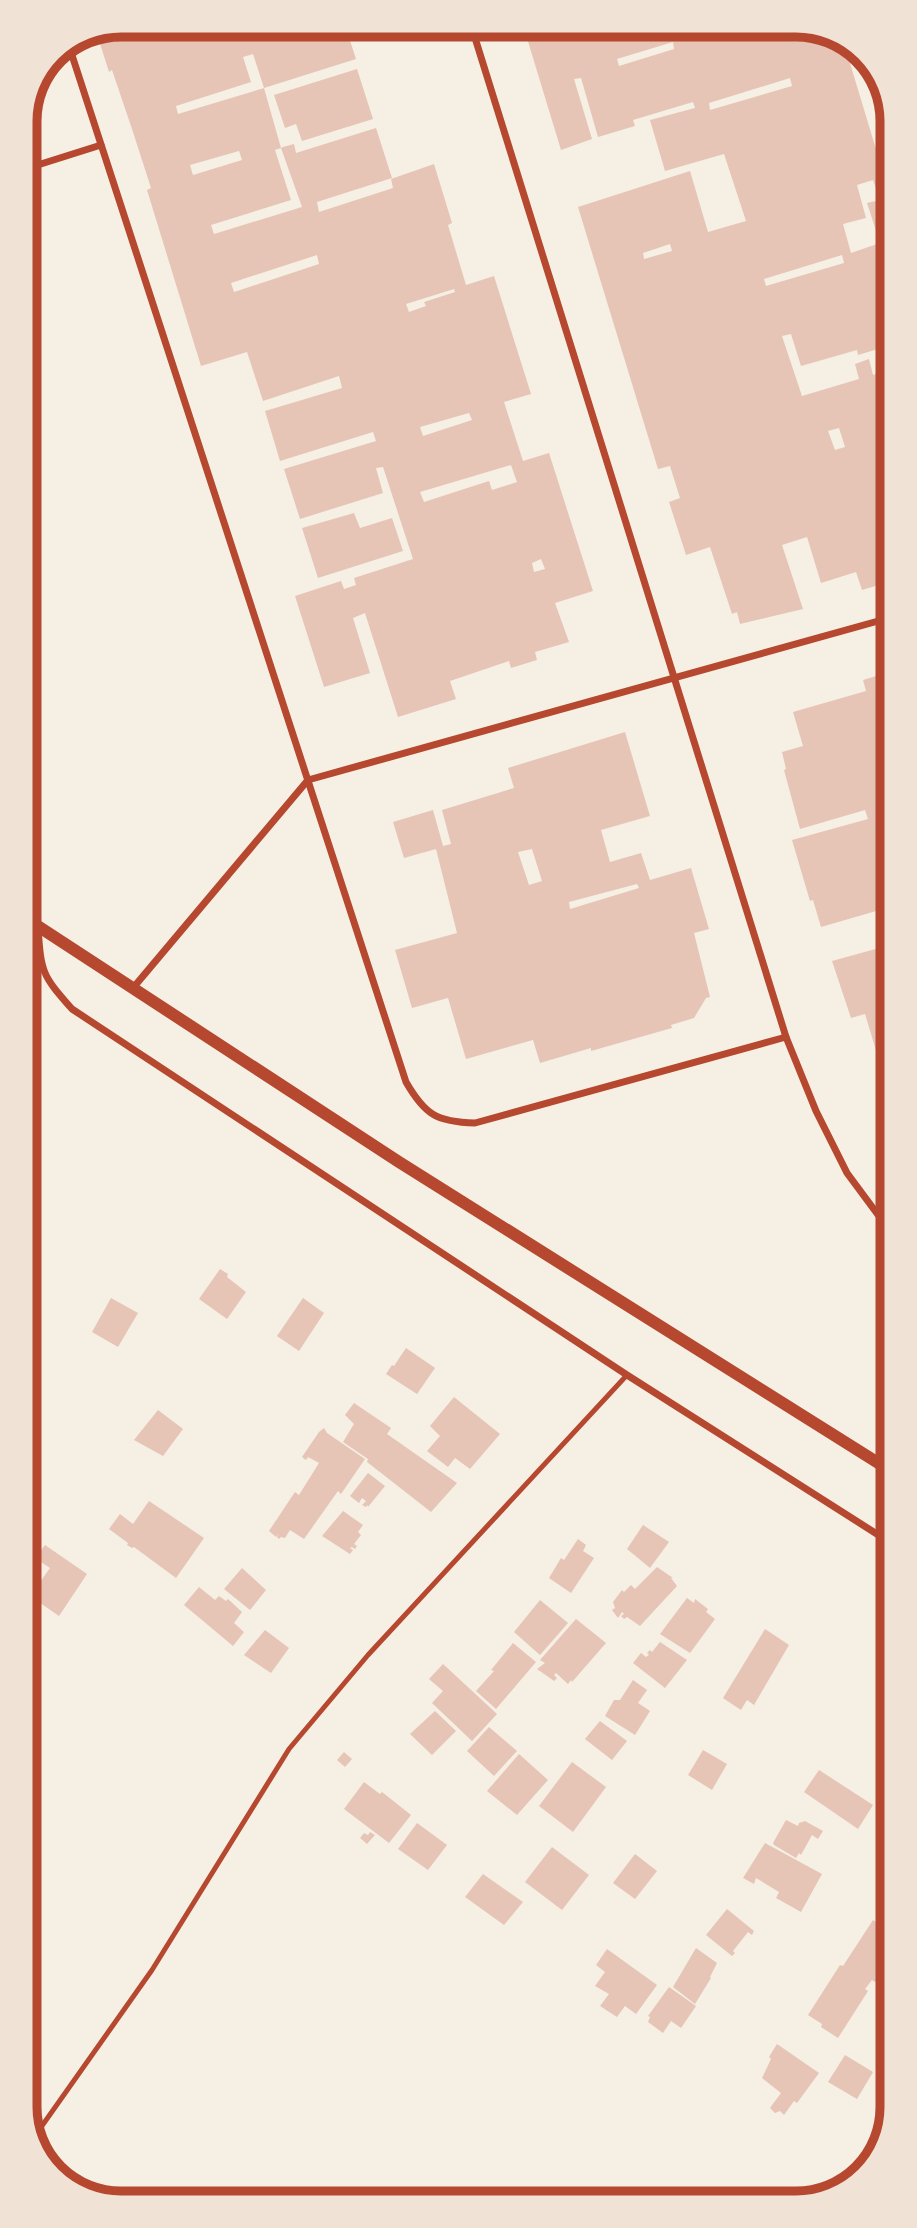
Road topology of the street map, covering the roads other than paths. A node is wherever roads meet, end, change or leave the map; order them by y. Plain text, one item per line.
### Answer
1 (475, 37) edge
2 (71, 53) edge
3 (101, 145) junction
4 (37, 165) edge
5 (880, 621) edge
6 (674, 678) junction
7 (308, 780) junction
8 (37, 926) edge
9 (37, 946) edge
10 (133, 988) junction
11 (786, 1037) junction
12 (880, 1218) edge
13 (627, 1375) junction
14 (880, 1464) edge
15 (880, 1536) edge
16 (40, 2129) edge

1 - 6 street
2 - 3 street
3 - 4 street
3 - 7 street
5 - 6 street
6 - 7 street
6 - 11 street
7 - 10 street
7 - 11 street
8 - 10 street
9 - 13 street
10 - 14 street
11 - 12 street
13 - 15 street
13 - 16 lane

